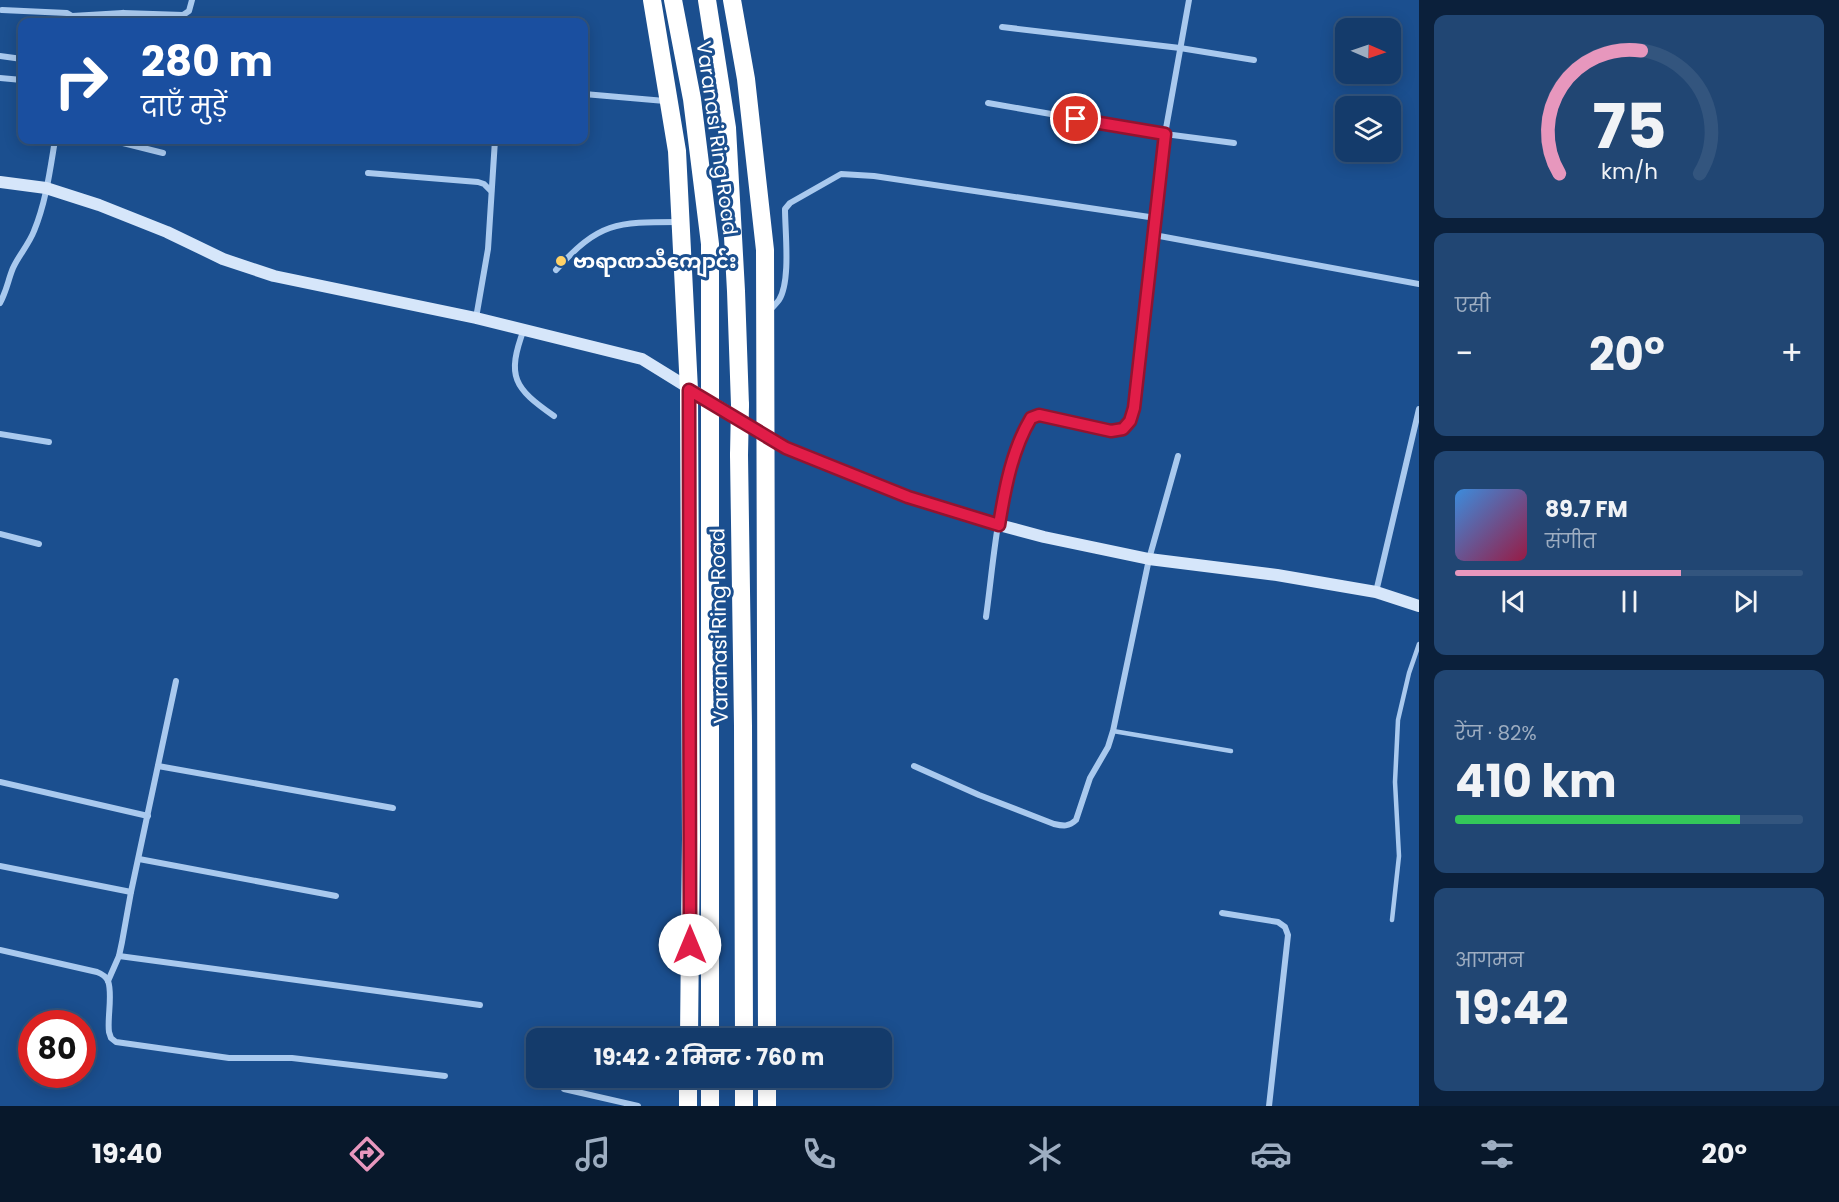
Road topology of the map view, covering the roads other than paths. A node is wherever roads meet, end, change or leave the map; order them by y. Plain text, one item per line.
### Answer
1 (192, 0) edge
2 (652, 0) edge
3 (673, 0) edge
4 (707, 0) edge
5 (732, 0) edge
6 (1189, 0) edge
7 (2, 10) dead end
8 (123, 13) junction
9 (72, 18) edge
10 (81, 18) edge
11 (127, 18) edge
12 (1002, 27) dead end
13 (1180, 48) junction
14 (0, 56) edge
15 (18, 58) edge
16 (1254, 60) dead end
17 (0, 78) edge
18 (18, 80) edge
19 (588, 94) edge
20 (669, 102) junction
21 (988, 103) dead end
22 (1165, 134) junction
23 (1234, 143) dead end
24 (54, 144) edge
25 (127, 144) edge
26 (495, 144) edge
27 (163, 153) dead end
28 (368, 173) dead end
29 (0, 182) edge
30 (46, 188) junction
31 (492, 192) junction
32 (1156, 218) junction
33 (681, 222) junction
34 (1154, 235) junction
35 (556, 270) dead end
36 (1419, 284) edge
37 (0, 303) edge
38 (766, 315) junction
39 (476, 318) junction
40 (524, 329) junction
41 (689, 390) junction
42 (1419, 409) edge
43 (554, 416) dead end
44 (0, 434) edge
45 (766, 436) junction
46 (49, 442) dead end
47 (1178, 456) dead end
48 (999, 525) junction
49 (0, 534) edge
50 (39, 544) dead end
51 (1149, 559) junction
52 (1376, 592) junction
53 (1419, 606) edge
54 (986, 617) dead end
55 (1419, 644) edge
56 (176, 681) dead end
57 (1113, 731) junction
58 (1231, 751) dead end
59 (158, 766) junction
60 (914, 766) dead end
61 (0, 782) edge
62 (393, 808) dead end
63 (148, 816) junction
64 (139, 859) junction
65 (0, 866) edge
66 (131, 892) junction
67 (336, 896) dead end
68 (1222, 913) dead end
69 (1392, 920) dead end
70 (0, 950) edge
71 (119, 956) junction
72 (108, 981) junction
73 (480, 1005) dead end
74 (689, 1028) edge
75 (710, 1028) edge
76 (744, 1028) edge
77 (767, 1028) edge
78 (445, 1076) dead end
79 (688, 1088) edge
80 (710, 1088) edge
81 (744, 1088) edge
82 (767, 1088) edge
83 (564, 1089) dead end
84 (638, 1106) edge
85 (688, 1106) edge
86 (710, 1106) edge
87 (744, 1106) edge
88 (767, 1106) edge
89 (1269, 1106) edge

1 - 8 street
2 - 20 highway
3 - 75 highway, Varanasi Ring Road, bridge
4 - 76 highway, Varanasi Ring Road, bridge
5 - 38 highway
6 - 13 street
7 - 9 street
8 - 10 street
8 - 11 street
12 - 13 street
13 - 16 street
13 - 22 street
14 - 15 street
17 - 18 street
19 - 20 street
20 - 33 highway
21 - 22 street
22 - 23 street
22 - 32 street
24 - 30 street
25 - 27 street
26 - 31 street
28 - 31 street
29 - 30 street
30 - 37 street
30 - 39 street
31 - 39 street
32 - 34 street
32 - 38 street
33 - 35 street
33 - 41 highway
34 - 36 street
34 - 48 street
38 - 45 highway
39 - 40 street
40 - 41 street
40 - 43 street
41 - 45 street
41 - 74 highway
42 - 52 street
44 - 46 street
45 - 48 street
45 - 77 highway
47 - 51 street
48 - 51 street
48 - 54 street
49 - 50 street
51 - 52 street
51 - 57 street
52 - 53 street
55 - 69 lane
56 - 59 street
57 - 58 lane
57 - 60 street
59 - 62 street
59 - 63 street
61 - 63 street
63 - 64 street
64 - 66 street
64 - 67 street
65 - 66 street
66 - 71 street
68 - 89 street
70 - 72 street
71 - 72 street
71 - 73 street
72 - 78 street
79 - 85 highway
80 - 86 highway
81 - 87 highway
82 - 88 highway
83 - 84 street

